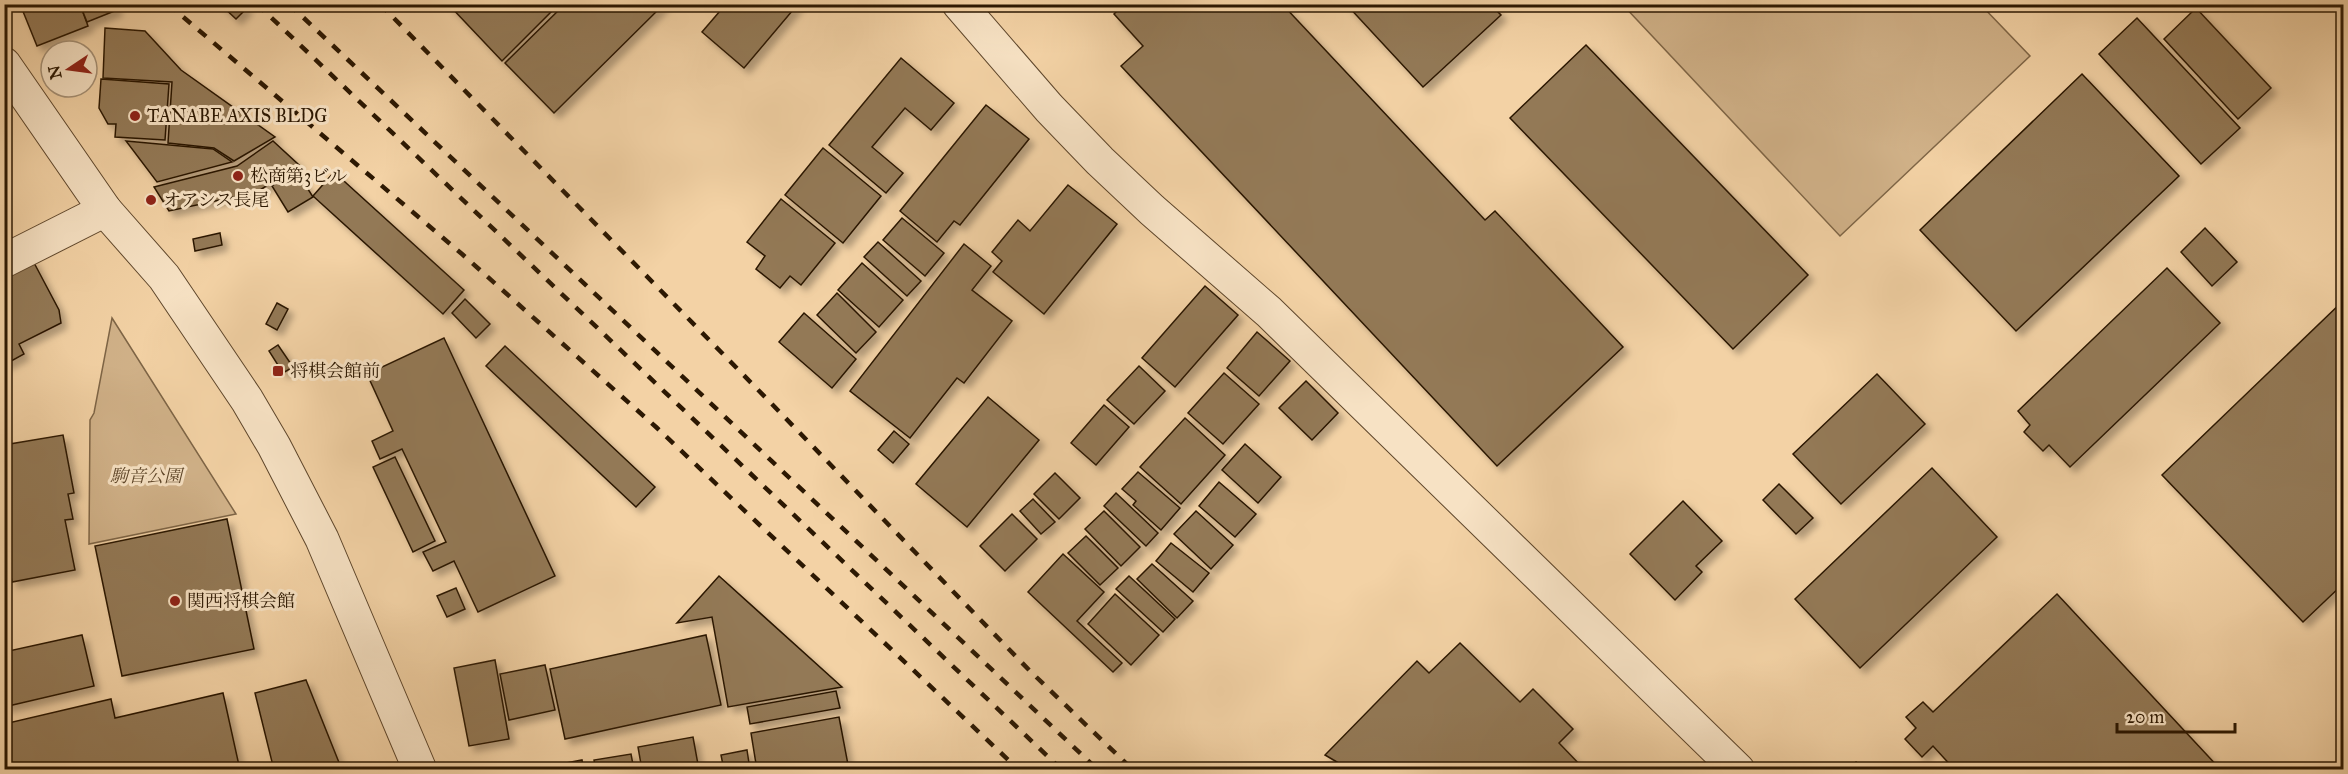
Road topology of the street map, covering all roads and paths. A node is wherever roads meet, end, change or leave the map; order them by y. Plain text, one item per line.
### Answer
1 (959, 4) edge
2 (4, 64) edge
3 (105, 210) junction
4 (4, 261) edge
5 (420, 770) edge
6 (1738, 770) edge

1 - 6 street
2 - 3 street
3 - 4 street
3 - 5 street

